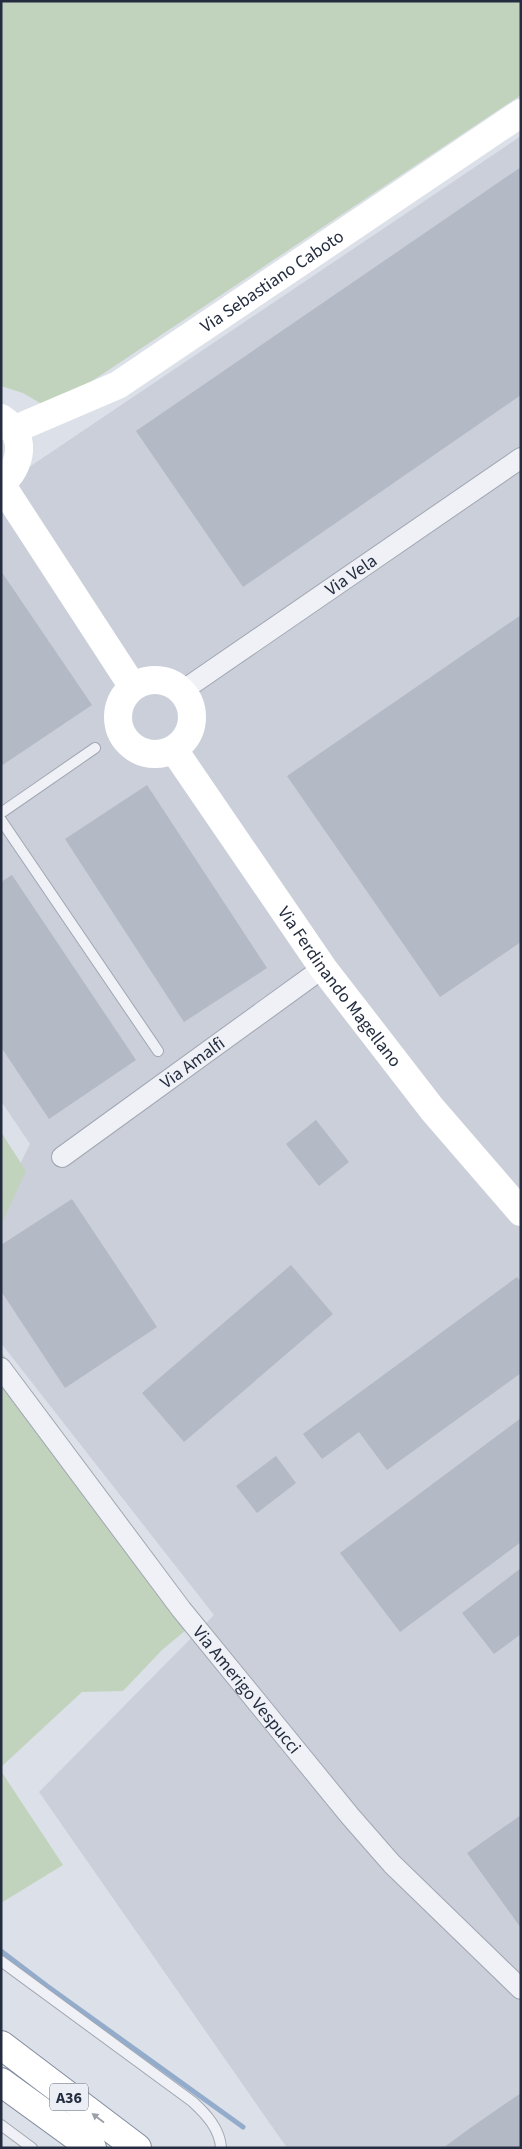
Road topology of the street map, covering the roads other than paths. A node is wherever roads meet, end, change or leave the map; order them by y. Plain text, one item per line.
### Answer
1 (521, 113) edge
2 (7, 424) edge
3 (521, 458) edge
4 (1, 484) edge
5 (132, 687) junction
6 (182, 691) junction
7 (95, 748) dead end
8 (174, 750) junction
9 (1, 813) edge
10 (1, 820) edge
11 (323, 968) junction
12 (158, 1050) dead end
13 (62, 1157) dead end
14 (521, 1212) edge
15 (1, 1368) edge
16 (1, 1961) edge
17 (521, 1989) edge
18 (1, 2045) edge
19 (1, 2082) edge
20 (1, 2125) edge
21 (32, 2148) edge
22 (92, 2148) edge
23 (137, 2148) edge
24 (221, 2148) edge

1 - 2 main road, Via Sebastiano Caboto
2 - 4 main road, Via Sebastiano Caboto
3 - 6 street, Via Vela
4 - 5 main road
5 - 6 main road
5 - 8 main road
6 - 8 main road
7 - 9 lane
8 - 11 main road, Via Ferdinando Magellano
10 - 12 lane
11 - 13 street, Via Amalfi
11 - 14 main road, Via Ferdinando Magellano
15 - 17 street, Via Amerigo Vespucci
16 - 24 lane
23 -> 18 main road, A36
19 - 22 main road, A36
20 - 21 lane

